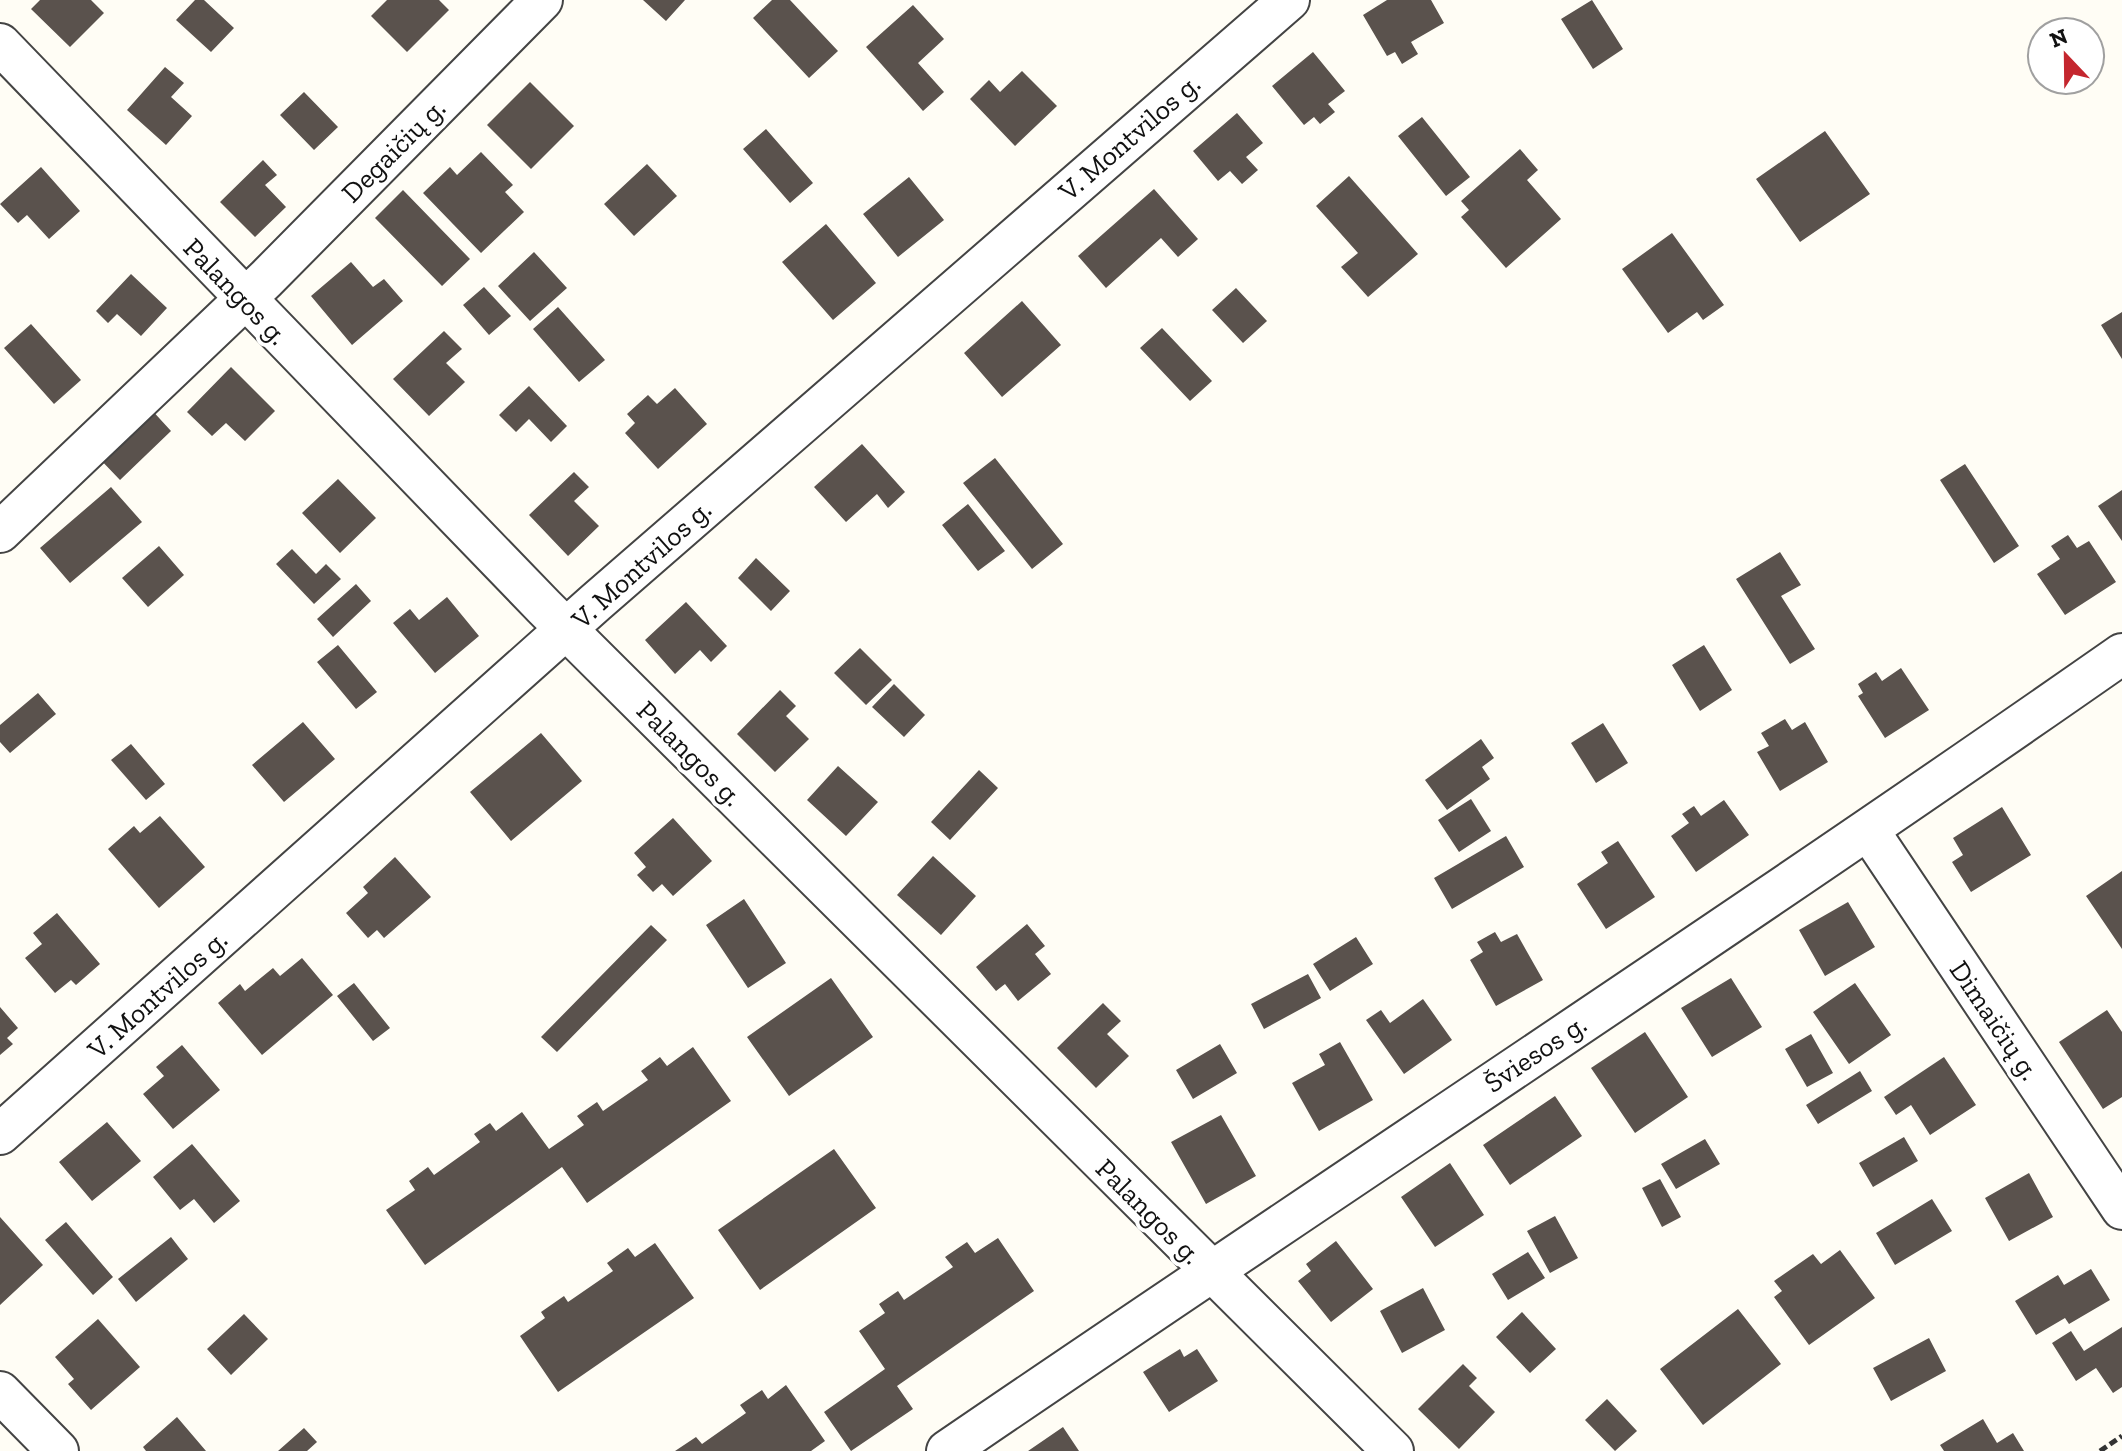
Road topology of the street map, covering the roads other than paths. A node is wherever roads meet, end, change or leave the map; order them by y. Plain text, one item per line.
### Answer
1 (542, 0) edge
2 (1289, 0) edge
3 (0, 44) edge
4 (244, 300) junction
5 (0, 532) edge
6 (567, 630) junction
7 (2122, 654) edge
8 (1869, 831) junction
9 (0, 1134) edge
10 (2122, 1209) edge
11 (1209, 1271) junction
12 (0, 1392) edge
13 (58, 1451) edge
14 (947, 1451) edge
15 (1393, 1451) edge

1 - 4 street, Degaičių g.
2 - 6 street, V. Montvilos g.
3 - 4 street, Palangos g.
4 - 5 street, Degaičių g.
4 - 6 street, Palangos g.
6 - 9 street, V. Montvilos g.
6 - 11 street, Palangos g.
7 - 8 street, Šviesos g.
8 - 10 street, Dimaičių g.
8 - 11 street, Šviesos g.
11 - 14 street, Šviesos g.
11 - 15 street, Palangos g.
12 - 13 street

